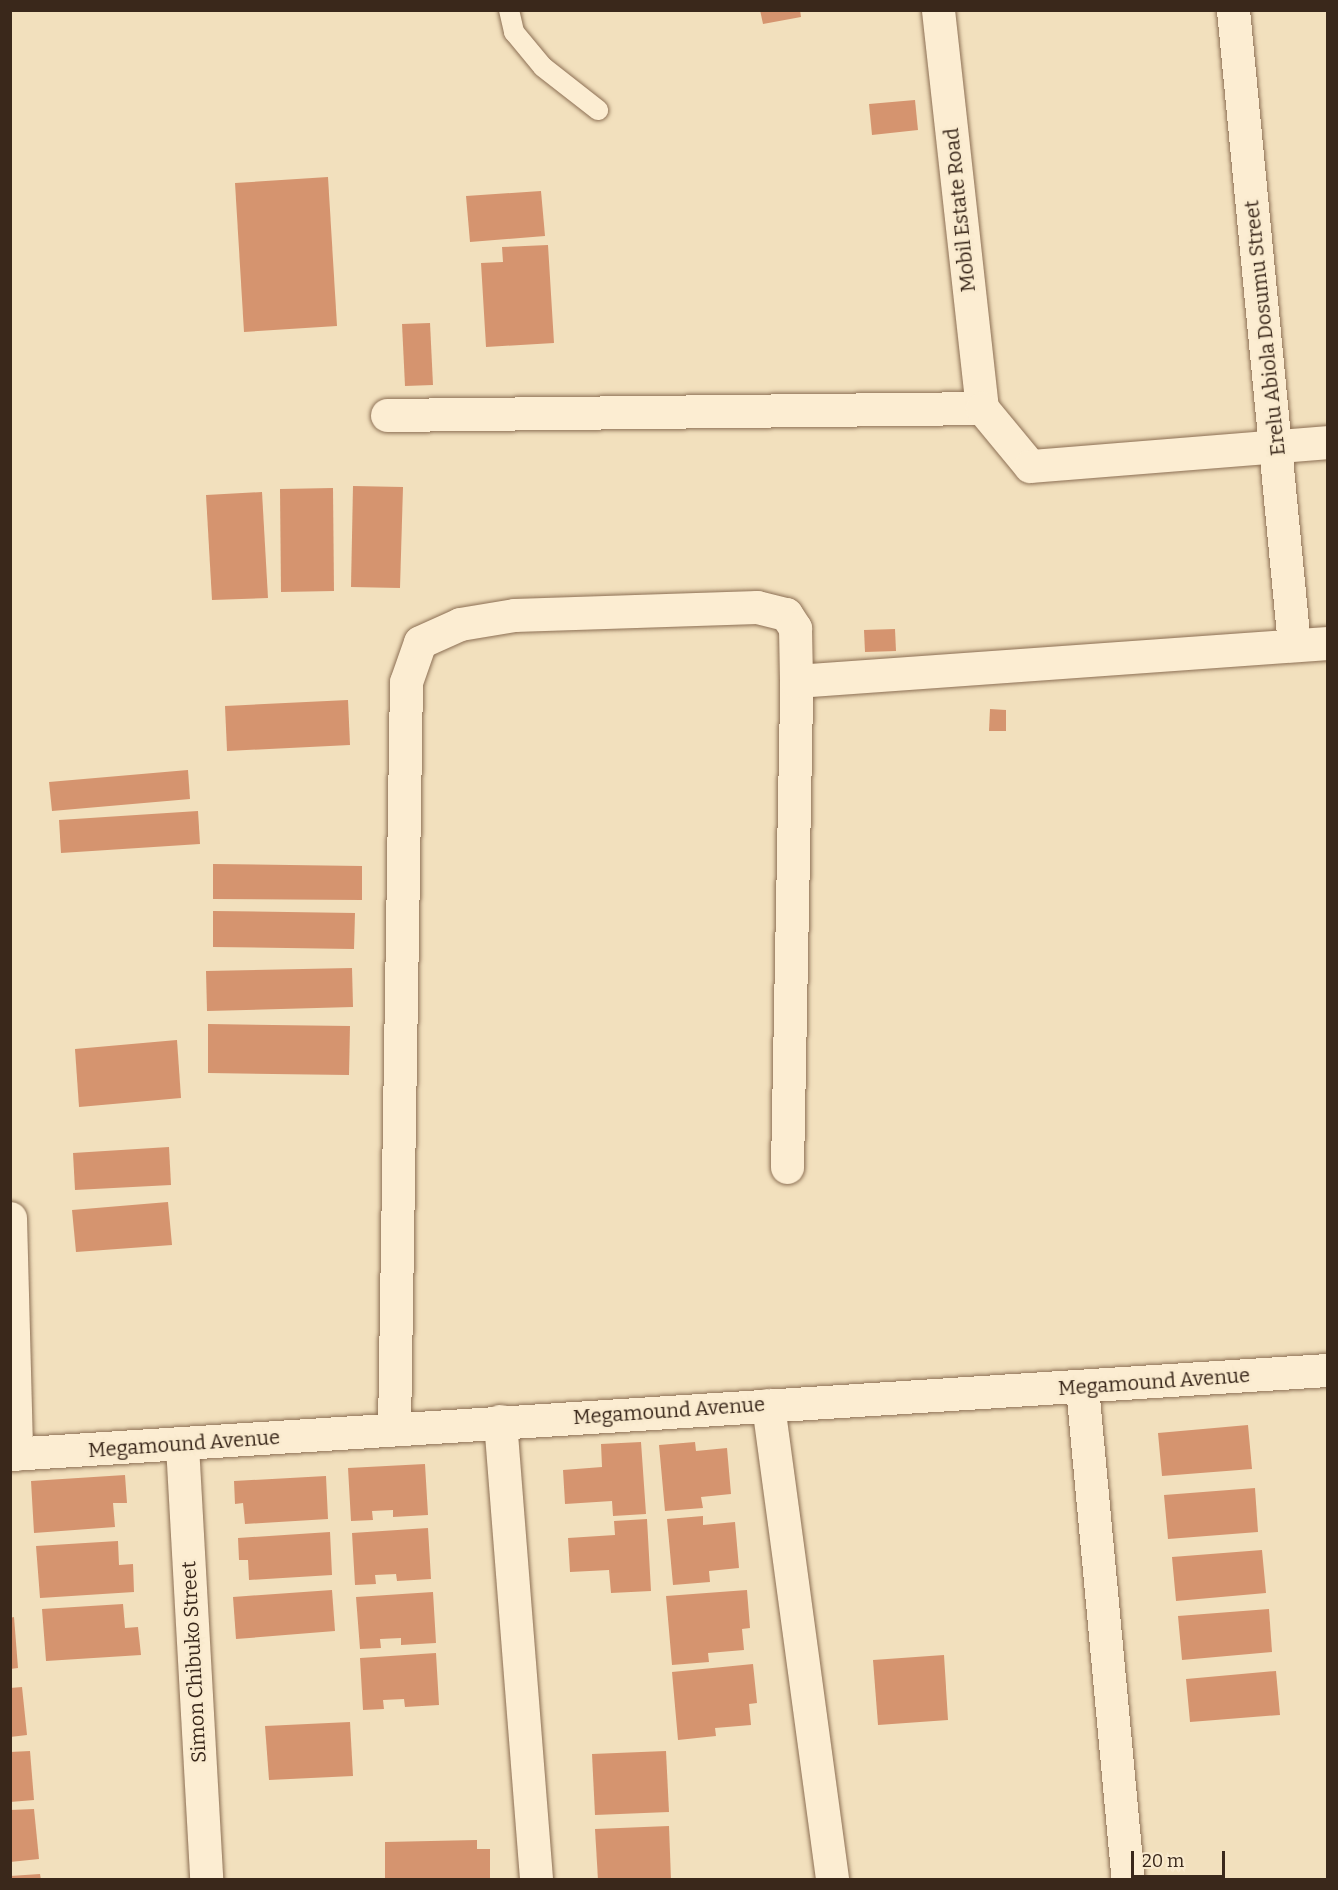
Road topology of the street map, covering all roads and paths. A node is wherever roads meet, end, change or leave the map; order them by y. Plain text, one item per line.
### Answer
1 (509, 10) edge
2 (938, 10) edge
3 (1233, 10) edge
4 (598, 110) dead end
5 (982, 408) junction
6 (387, 415) dead end
7 (1328, 442) edge
8 (1276, 446) junction
9 (1328, 643) edge
10 (1294, 645) junction
11 (796, 681) junction
12 (787, 1167) dead end
13 (10, 1218) edge
14 (1328, 1371) edge
15 (1082, 1387) junction
16 (768, 1405) junction
17 (500, 1421) junction
18 (394, 1429) junction
19 (182, 1445) junction
20 (13, 1454) edge
21 (206, 1880) edge
22 (536, 1880) edge
23 (832, 1880) edge
24 (1128, 1880) edge

1 - 4 lane
2 - 5 street, Mobil Estate Road
3 - 8 street, Erelu Abiola Dosumu Street
5 - 6 street
5 - 8 street
7 - 8 street
8 - 10 street, Erelu Abiola Dosumu Street
9 - 10 street
10 - 11 street
11 - 12 street
11 - 18 street
13 - 20 street
14 - 15 street, Megamound Avenue
15 - 16 street, Megamound Avenue
15 - 24 street
16 - 17 street, Megamound Avenue
16 - 23 street
17 - 18 street, Megamound Avenue
17 - 22 street
18 - 19 street, Megamound Avenue
19 - 20 street, Megamound Avenue
19 - 21 street, Simon Chibuko Street

